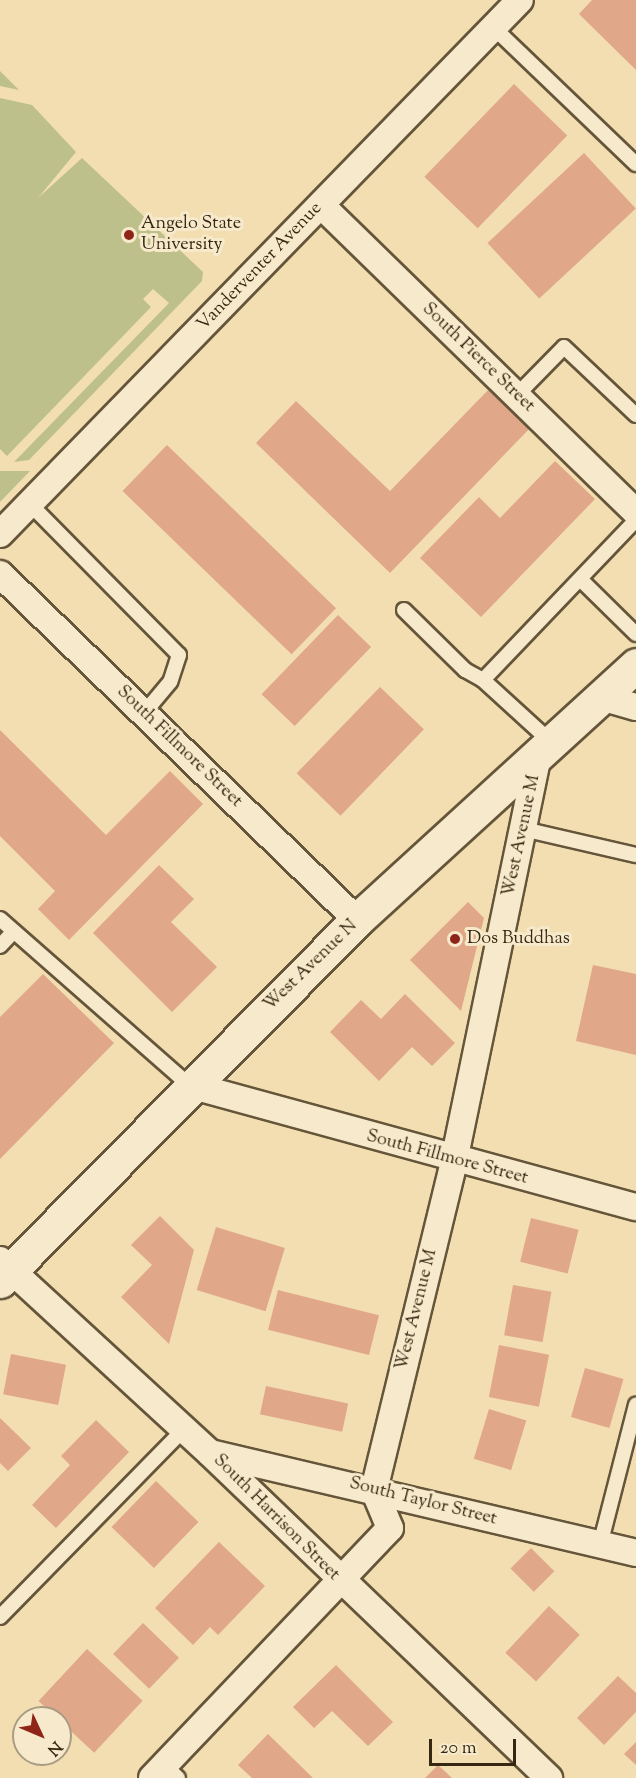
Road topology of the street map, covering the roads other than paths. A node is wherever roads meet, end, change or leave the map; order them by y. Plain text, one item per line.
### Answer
1 (520, 0) edge
2 (493, 27) junction
3 (636, 164) edge
4 (321, 205) junction
5 (517, 396) junction
6 (636, 415) edge
7 (30, 504) junction
8 (636, 512) edge
9 (636, 520) edge
10 (0, 534) edge
11 (0, 574) edge
12 (581, 580) junction
13 (404, 610) dead end
14 (636, 634) edge
15 (636, 665) edge
16 (483, 680) junction
17 (601, 697) junction
18 (636, 707) edge
19 (144, 714) junction
20 (545, 747) junction
21 (524, 829) junction
22 (636, 855) edge
23 (0, 919) edge
24 (357, 920) junction
25 (13, 932) junction
26 (0, 946) edge
27 (189, 1085) junction
28 (454, 1161) junction
29 (636, 1207) edge
30 (3, 1270) edge
31 (636, 1405) edge
32 (184, 1429) junction
33 (210, 1453) junction
34 (374, 1490) junction
35 (600, 1545) junction
36 (636, 1553) edge
37 (341, 1583) junction
38 (0, 1617) edge
39 (165, 1774) edge
40 (549, 1778) edge

1 - 2 street, Vanderventer Avenue
2 - 3 lane
2 - 4 street, Vanderventer Avenue
4 - 5 street, South Pierce Street
4 - 7 street, Vanderventer Avenue
5 - 6 lane
5 - 8 street, South Pierce Street
7 - 10 street, Vanderventer Avenue
7 - 19 lane
9 - 12 lane
11 - 19 street, South Fillmore Street
12 - 14 lane
12 - 16 lane
13 - 16 lane
15 - 17 main road, West Avenue N
16 - 20 lane
17 - 18 street
17 - 20 main road, West Avenue N
19 - 24 street, South Fillmore Street
20 - 21 street, West Avenue M
20 - 24 main road, West Avenue N
21 - 22 lane
21 - 28 street, West Avenue M
23 - 25 lane
24 - 27 main road, West Avenue N
25 - 26 lane
25 - 27 lane
27 - 28 street, South Fillmore Street
27 - 30 main road, West Avenue N
28 - 29 street, South Fillmore Street
28 - 34 street, West Avenue M
30 - 32 street, South Harrison Street
31 - 35 lane
32 - 33 street, South Harrison Street
32 - 38 lane
33 - 34 street, South Taylor Street
33 - 37 street, South Harrison Street
34 - 35 street, South Taylor Street
34 - 37 street
35 - 36 street, South Taylor Street
37 - 39 street
37 - 40 street, South Harrison Street

